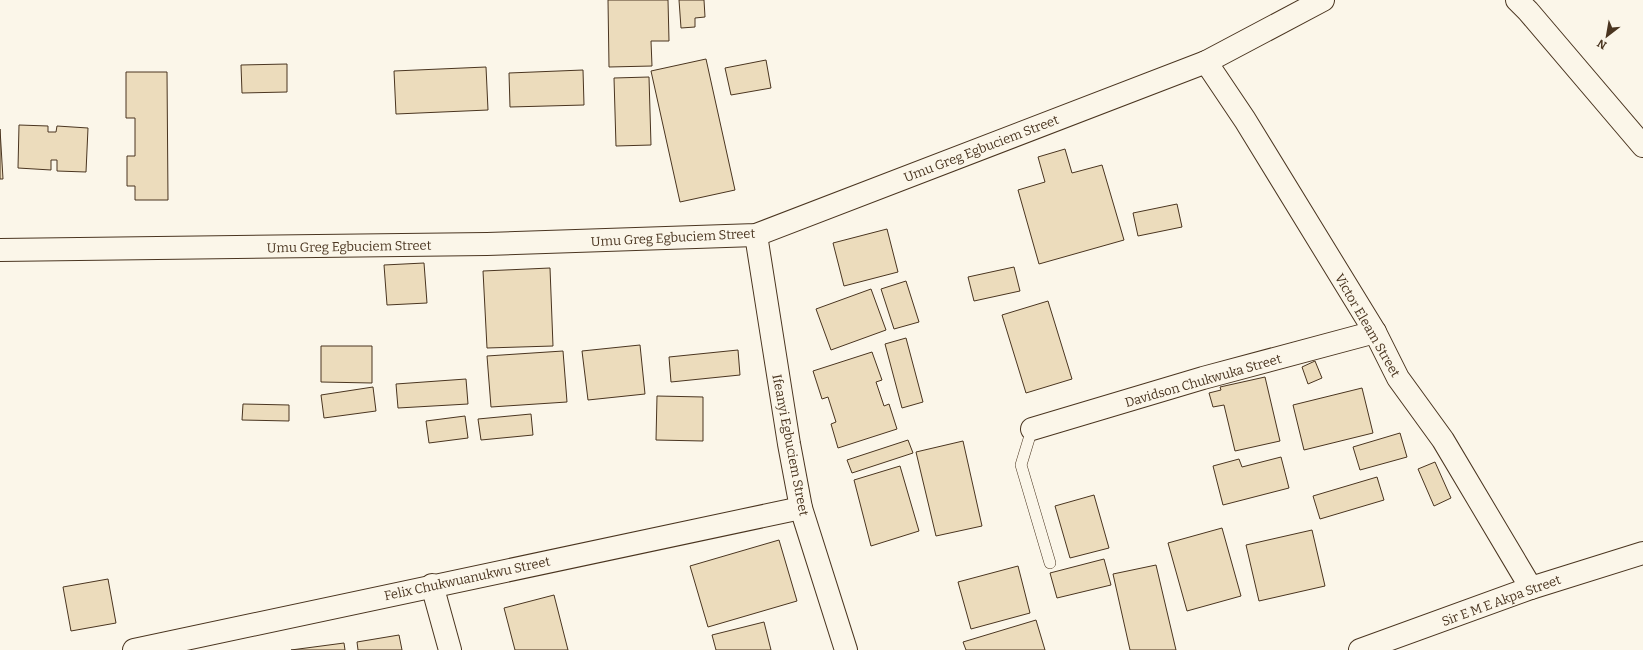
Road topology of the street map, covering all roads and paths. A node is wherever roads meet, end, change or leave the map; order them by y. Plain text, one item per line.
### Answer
1 (1323, 0) edge
2 (1517, 0) edge
3 (1206, 62) junction
4 (1643, 146) edge
5 (756, 235) junction
6 (0, 250) edge
7 (1375, 332) junction
8 (1032, 429) joint
9 (801, 508) junction
10 (1643, 553) edge
11 (1050, 563) dead end
12 (432, 585) junction
13 (1531, 588) junction
14 (208, 642) edge
15 (134, 650) edge
16 (450, 650) edge
17 (846, 650) edge
18 (1360, 650) edge

1 - 3 street, Umu Greg Egbuciem Street
2 - 4 street
3 - 5 street, Umu Greg Egbuciem Street
3 - 7 street, Victor Eleam Street
5 - 6 street, Umu Greg Egbuciem Street
5 - 9 street, Ifeanyi Egbuciem Street
7 - 8 street, Davidson Chukwuka Street
7 - 13 street, Victor Eleam Street
8 - 11 lane
9 - 12 street, Felix Chukwuanukwu Street
9 - 17 street, Ifeanyi Egbuciem Street
10 - 13 street, Sir E M E Akpa Street
12 - 14 street, Felix Chukwuanukwu Street
12 - 16 street
13 - 18 street, Sir E M E Akpa Street
14 - 15 street, Felix Chukwuanukwu Street

